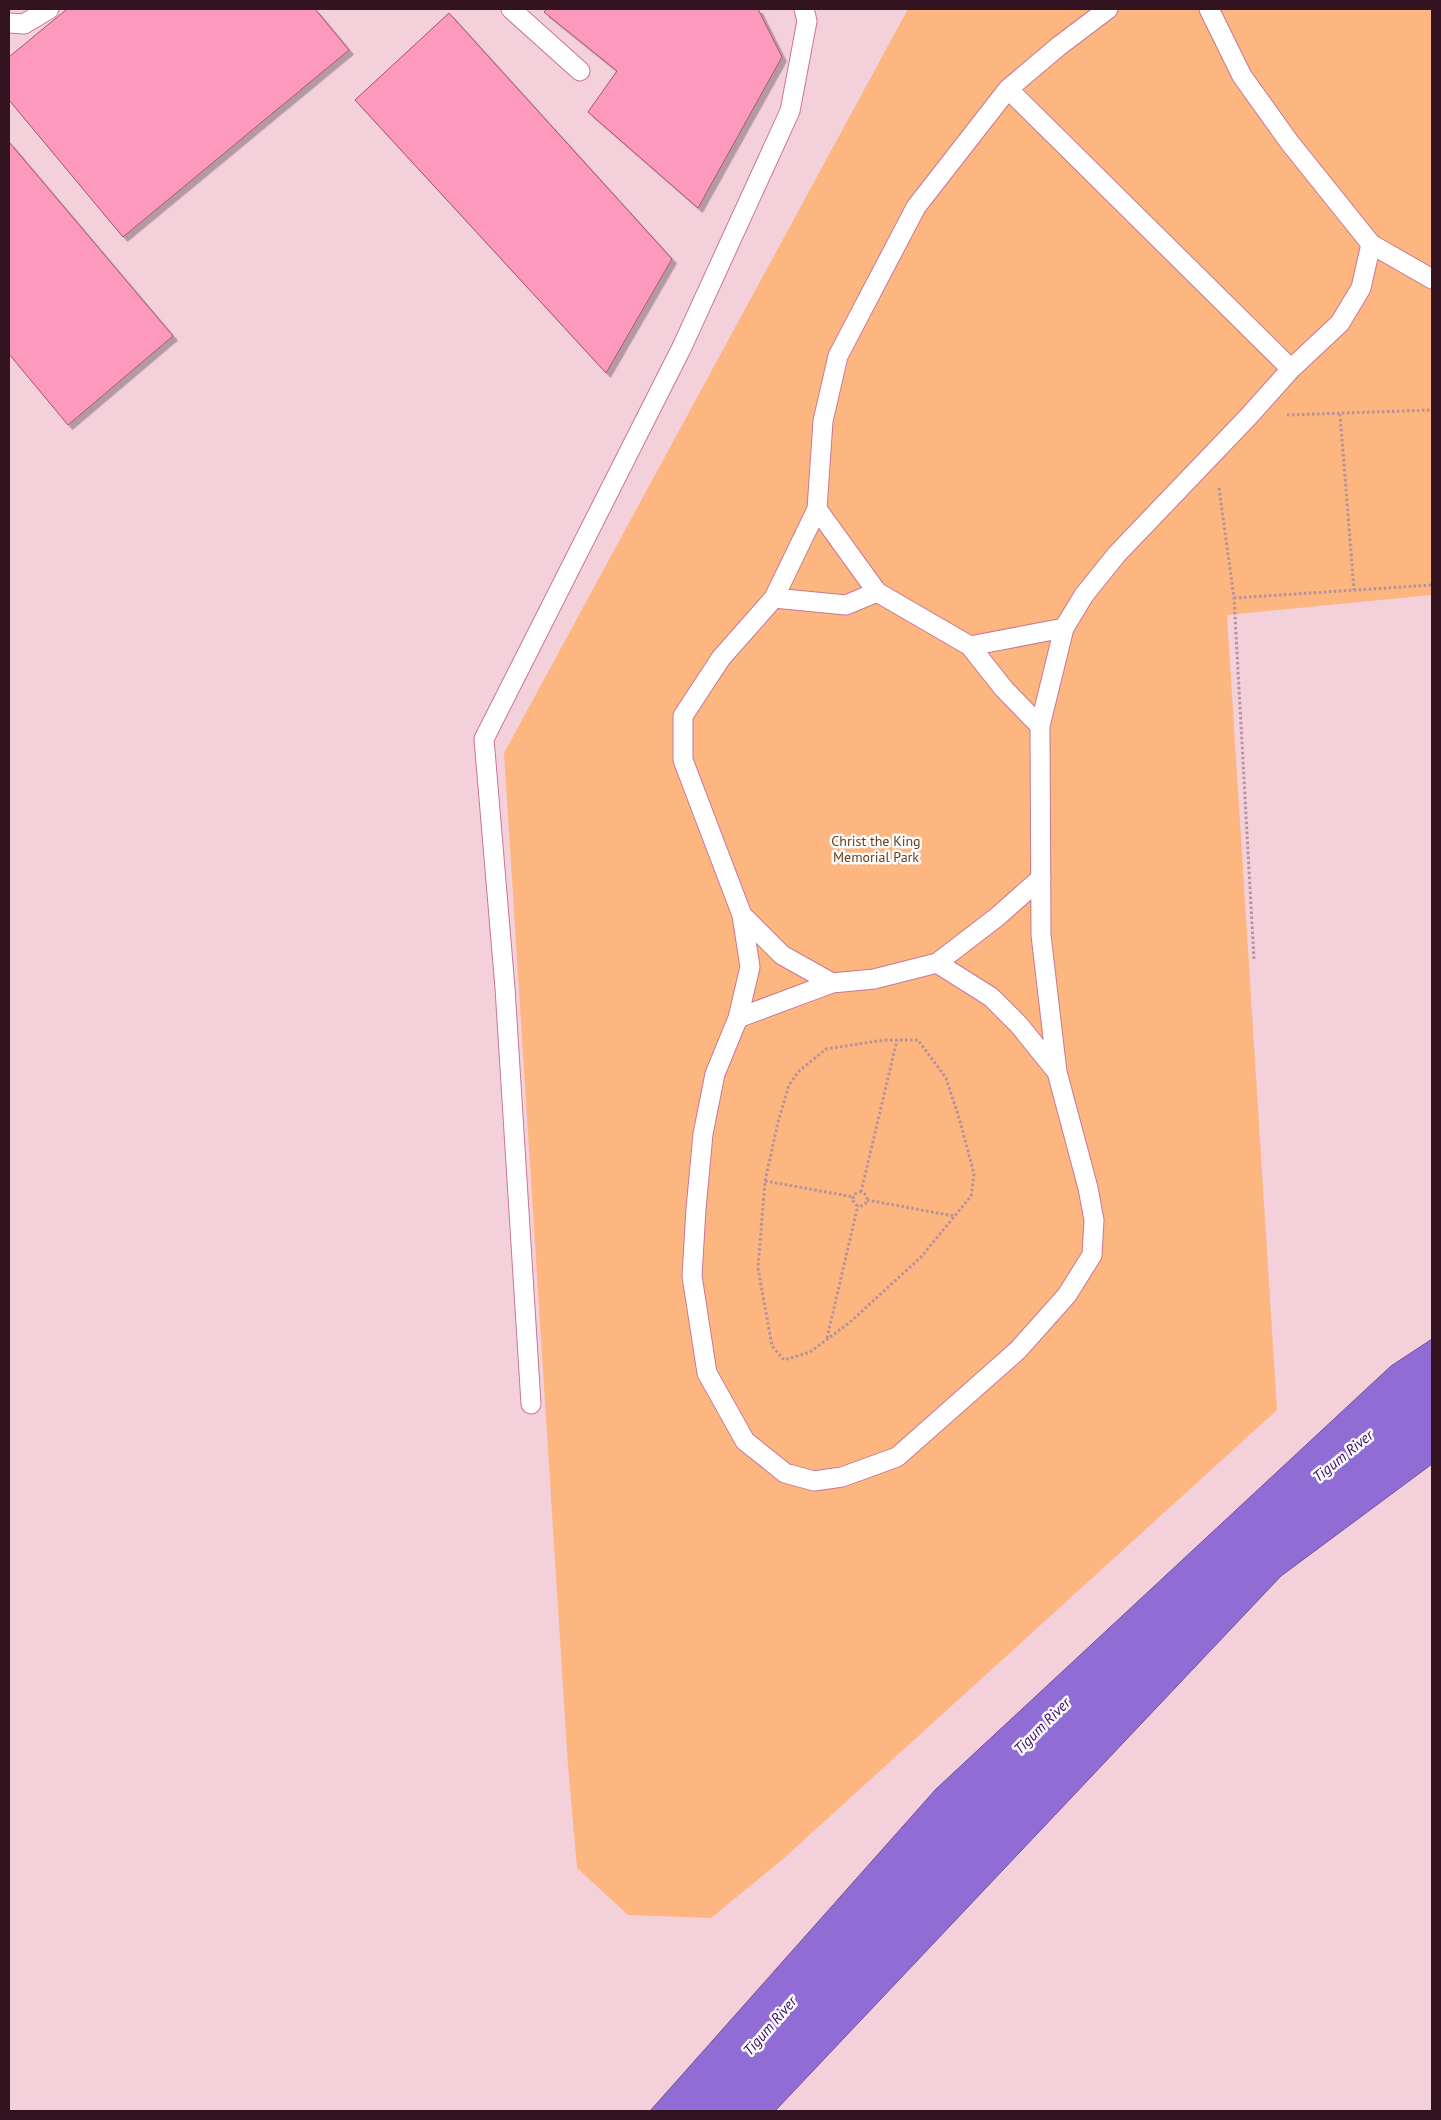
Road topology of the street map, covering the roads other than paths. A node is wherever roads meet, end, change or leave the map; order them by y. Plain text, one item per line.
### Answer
1 (49, 9) edge
2 (511, 9) edge
3 (804, 9) edge
4 (1108, 9) edge
5 (1209, 9) edge
6 (9, 23) edge
7 (580, 71) dead end
8 (1008, 89) junction
9 (1370, 244) junction
10 (1432, 279) edge
11 (1291, 369) junction
12 (817, 509) junction
13 (877, 592) junction
14 (774, 598) junction
15 (1064, 628) junction
16 (970, 646) junction
17 (1040, 726) junction
18 (1041, 878) junction
19 (742, 915) junction
20 (937, 963) junction
21 (832, 983) junction
22 (738, 1018) junction
23 (1057, 1072) junction
24 (531, 1404) dead end

1 - 6 lane
2 - 7 lane
3 - 24 lane
4 - 8 lane
5 - 9 lane
8 - 11 lane
8 - 12 lane
9 - 10 lane
9 - 11 lane
11 - 15 lane
12 - 13 lane
12 - 14 lane
13 - 14 lane
13 - 16 lane
14 - 19 lane
15 - 16 lane
15 - 17 lane
16 - 17 lane
17 - 18 lane
18 - 20 lane
18 - 23 lane
19 - 21 lane
19 - 22 lane
20 - 21 lane
20 - 23 lane
21 - 22 lane
22 - 23 lane

